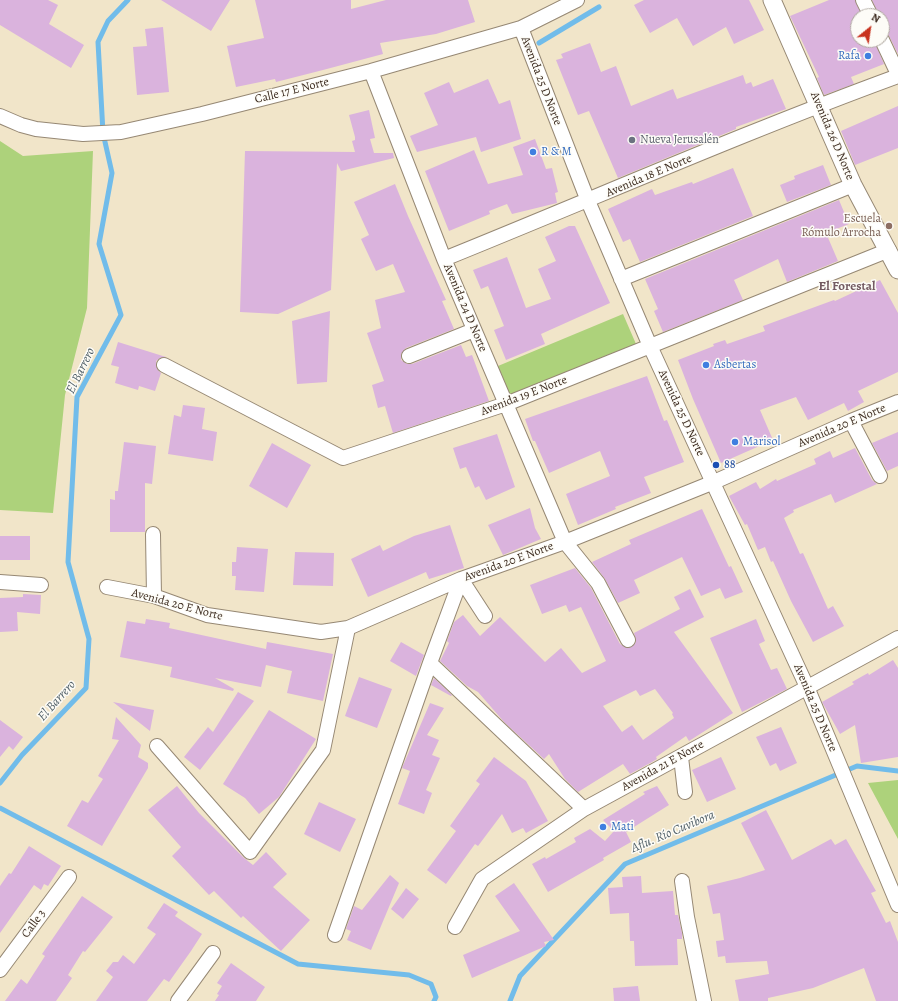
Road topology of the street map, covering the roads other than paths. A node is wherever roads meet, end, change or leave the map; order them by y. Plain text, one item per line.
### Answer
1 (577, 0) edge
2 (772, 0) edge
3 (521, 28) junction
4 (886, 48) edge
5 (371, 71) junction
6 (898, 75) edge
7 (819, 105) junction
8 (0, 116) edge
9 (853, 185) junction
10 (588, 201) junction
11 (889, 250) junction
12 (444, 259) junction
13 (898, 270) edge
14 (621, 279) junction
15 (474, 330) junction
16 (650, 346) junction
17 (409, 356) dead end
18 (164, 365) dead end
19 (898, 402) edge
20 (506, 404) junction
21 (852, 420) junction
22 (880, 476) dead end
23 (714, 482) junction
24 (153, 534) dead end
25 (565, 542) junction
26 (461, 579) junction
27 (0, 582) edge
28 (41, 585) dead end
29 (107, 587) dead end
30 (154, 596) junction
31 (485, 616) dead end
32 (348, 628) junction
33 (898, 638) edge
34 (628, 640) dead end
35 (430, 663) junction
36 (807, 687) junction
37 (157, 746) dead end
38 (681, 757) junction
39 (685, 792) dead end
40 (584, 809) junction
41 (69, 877) dead end
42 (682, 881) dead end
43 (898, 905) edge
44 (455, 927) dead end
45 (335, 935) dead end
46 (213, 953) dead end
47 (0, 970) edge
48 (178, 1001) edge
49 (704, 1001) edge

1 - 3 street, Calle 17 E Norte
2 - 7 street, Avenida 26 D Norte
3 - 5 street, Calle 17 E Norte
3 - 10 street, Avenida 25 D Norte
4 - 6 street
5 - 8 street, Calle 17 E Norte
5 - 12 street, Avenida 24 D Norte
6 - 7 street, Avenida 18 E Norte
7 - 9 street, Avenida 26 D Norte
7 - 10 street, Avenida 18 E Norte
9 - 11 street, Avenida 26 D Norte
9 - 14 street
10 - 12 street, Avenida 18 E Norte
10 - 14 street, Avenida 25 D Norte
11 - 13 street, Avenida 26 D Norte
11 - 16 street, Avenida 19 E Norte
12 - 15 street, Avenida 24 D Norte
14 - 16 street, Avenida 25 D Norte
15 - 17 street
15 - 20 street, Avenida 24 D Norte
16 - 20 street, Avenida 19 E Norte
16 - 23 street, Avenida 25 D Norte
18 - 20 street, Avenida 19 E Norte
19 - 21 street, Avenida 20 E Norte
20 - 25 street, Avenida 24 D Norte
21 - 22 street
21 - 23 street, Avenida 20 E Norte
23 - 25 street, Avenida 20 E Norte
23 - 36 street, Avenida 25 D Norte
24 - 30 street
25 - 26 street, Avenida 20 E Norte
25 - 34 street, Avenida 24 D Norte
26 - 31 street
26 - 32 street, Avenida 20 E Norte
26 - 35 street
27 - 28 street
29 - 30 street, Avenida 20 E Norte
30 - 32 street, Avenida 20 E Norte
32 - 37 street
33 - 36 street, Avenida 21 E Norte
35 - 40 street
35 - 45 street
36 - 38 street, Avenida 21 E Norte
36 - 43 street, Avenida 25 D Norte
38 - 39 street
38 - 40 street, Avenida 21 E Norte
40 - 44 street, Avenida 21 E Norte
41 - 47 street, Calle 3
42 - 49 street
46 - 48 street

